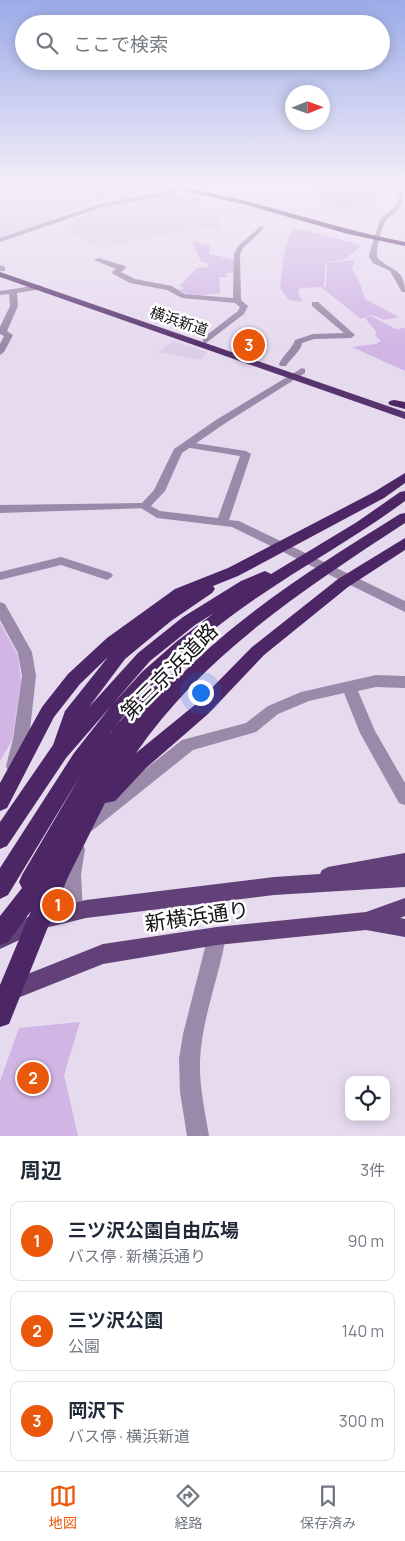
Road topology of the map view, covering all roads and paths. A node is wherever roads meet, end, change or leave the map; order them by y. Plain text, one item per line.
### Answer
1 (250, 238) edge
2 (349, 238) edge
3 (376, 238) edge
4 (378, 238) edge
5 (405, 244) edge
6 (405, 249) edge
7 (98, 260) dead end
8 (0, 270) edge
9 (42, 286) junction
10 (405, 290) edge
11 (13, 292) junction
12 (0, 293) edge
13 (237, 302) junction
14 (315, 304) dead end
15 (206, 340) junction
16 (0, 352) edge
17 (283, 364) junction
18 (302, 371) junction
19 (292, 377) junction
20 (401, 406) edge
21 (405, 416) edge
22 (188, 445) junction
23 (405, 477) edge
24 (405, 495) edge
25 (145, 506) junction
26 (0, 509) edge
27 (405, 517) edge
28 (223, 522) junction
29 (405, 543) edge
30 (323, 548) junction
31 (233, 572) junction
32 (0, 576) edge
33 (107, 576) dead end
34 (368, 598) dead end
35 (0, 607) edge
36 (405, 607) edge
37 (405, 614) edge
38 (227, 644) junction
39 (405, 682) edge
40 (349, 687) junction
41 (59, 752) junction
42 (405, 798) edge
43 (0, 802) edge
44 (0, 811) edge
45 (78, 832) junction
46 (0, 839) edge
47 (405, 861) edge
48 (405, 878) edge
49 (274, 886) junction
50 (0, 888) edge
51 (405, 907) edge
52 (74, 911) junction
53 (366, 921) junction
54 (405, 928) edge
55 (0, 934) edge
56 (217, 936) junction
57 (0, 939) edge
58 (0, 995) edge
59 (0, 1015) edge
60 (198, 1136) edge

1 - 13 street
2 - 6 highway
3 - 5 highway
4 - 10 street
7 - 13 street
8 - 9 highway, 横浜新道
9 - 11 street
9 - 15 highway, 横浜新道
9 - 19 highway, 横浜新道
11 - 12 street
11 - 16 street
13 - 15 street
14 - 17 street
15 - 17 highway, 横浜新道
17 - 18 highway, 横浜新道
18 - 19 street
18 - 20 highway, 横浜新道
19 - 21 highway, 横浜新道
19 - 22 street
22 - 25 street
22 - 28 street
23 - 31 highway
24 - 30 highway, 第三京浜道路
25 - 26 street
25 - 28 street
27 - 38 highway, 第三京浜道路
28 - 36 street
29 - 45 highway
30 - 41 highway
30 - 50 highway, 第三京浜道路
31 - 41 highway
31 - 43 highway
32 - 33 street
34 - 37 street
35 - 44 street
38 - 57 highway
38 - 59 highway, 第三京浜道路
39 - 40 street
40 - 42 street
40 - 45 street
41 - 46 highway
45 - 52 street
45 - 55 highway
47 - 49 main road
48 - 49 main road, 新横浜通り
49 - 52 main road, 新横浜通り
51 - 53 main road, 新横浜通り
52 - 57 main road, 新横浜通り
53 - 54 main road
53 - 56 main road, 新横浜通り
56 - 58 main road, 新横浜通り
56 - 60 street

